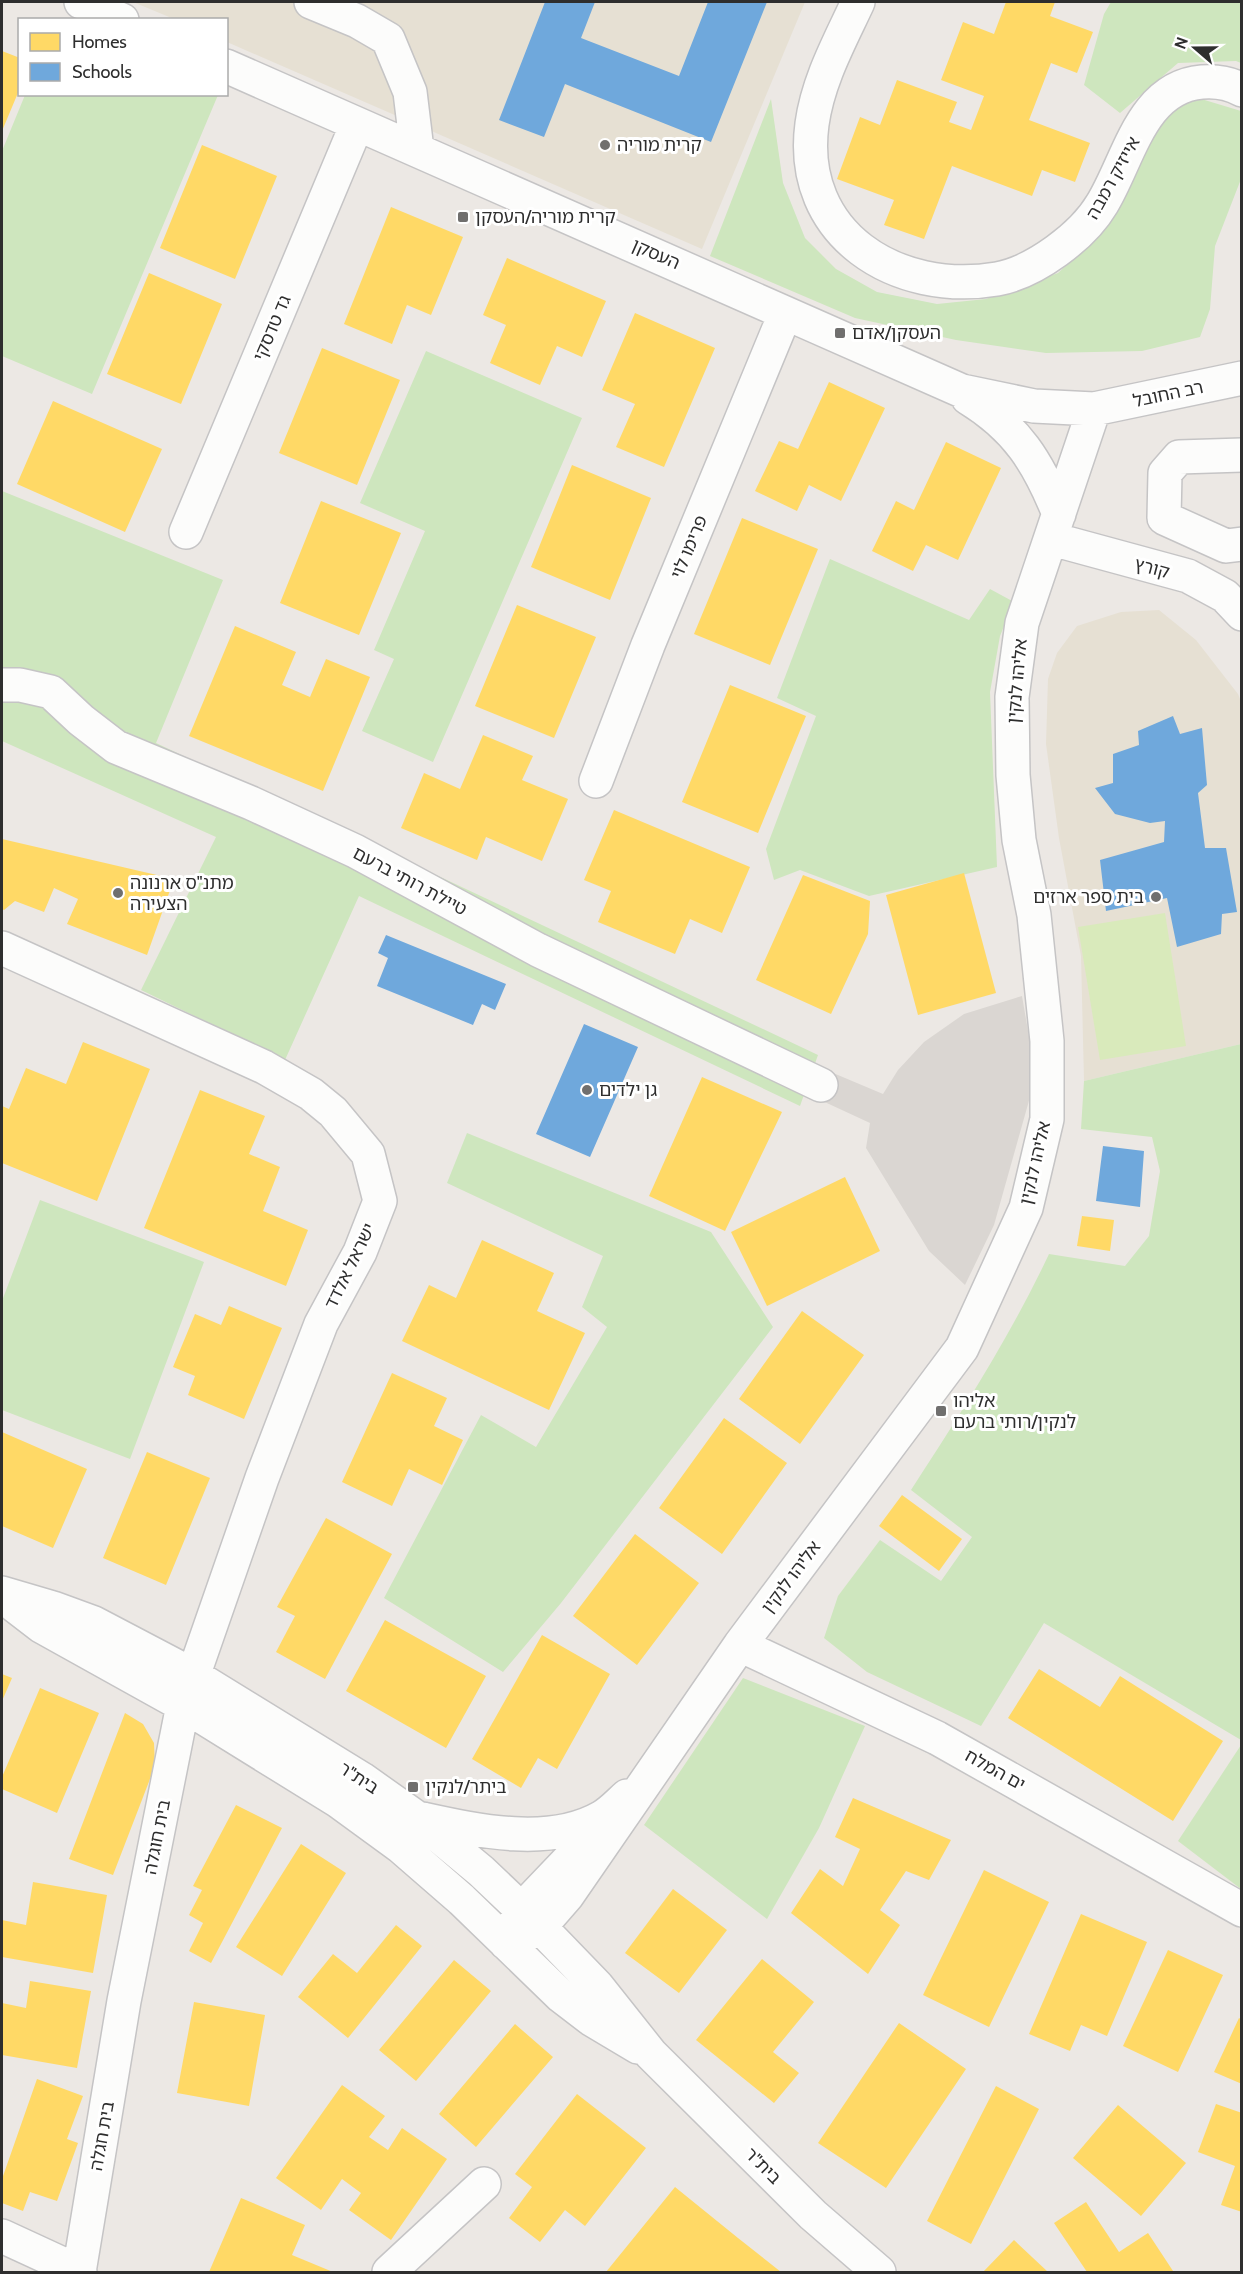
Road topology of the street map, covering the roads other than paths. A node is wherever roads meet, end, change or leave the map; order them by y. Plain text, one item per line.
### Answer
1 (311, 2) edge
2 (858, 2) edge
3 (228, 67) edge
4 (1242, 90) edge
5 (357, 124) junction
6 (417, 150) junction
7 (785, 314) junction
8 (1242, 378) edge
9 (941, 382) junction
10 (1094, 409) junction
11 (1242, 455) edge
12 (1055, 527) junction
13 (186, 532) dead end
14 (1242, 544) edge
15 (1242, 614) edge
16 (2, 685) edge
17 (596, 781) dead end
18 (2, 948) edge
19 (821, 1085) dead end
20 (2, 1595) edge
21 (740, 1645) junction
22 (193, 1675) junction
23 (183, 1705) junction
24 (647, 1780) junction
25 (417, 1818) junction
26 (1238, 1908) edge
27 (531, 1918) junction
28 (506, 1943) junction
29 (124, 2001) joint
30 (651, 2054) junction
31 (484, 2184) dead end
32 (2, 2236) edge
33 (79, 2272) edge
34 (389, 2272) edge
35 (879, 2272) edge

1 - 6 street
2 - 4 street, אייזיק רמבה
3 - 5 street, העסקן
5 - 6 street, העסקן
5 - 13 street, גד טדסקי
6 - 7 street, העסקן
7 - 9 street, העסקן
7 - 17 street, פרימו לוי
8 - 10 street, רב החובל
9 - 10 street, העסקן
9 - 12 street
10 - 12 street, אליהו לנקין
11 - 14 street
12 - 15 street, קורץ
12 - 21 street, אליהו לנקין
16 - 19 street, טיילת רותי ברעם
18 - 22 street, ישראל אלדד
20 - 22 street, בית"ר
20 - 23 street, בית"ר
21 - 24 street, אליהו לנקין
21 - 26 street, ים המלח
22 - 23 street, בית חוגלה
22 - 25 street, בית"ר
23 - 28 street, בית"ר
23 - 29 street, בית חוגלה
24 - 25 street
24 - 27 street, אליהו לנקין
25 - 27 street, בית"ר
27 - 28 street, אליהו לנקין
27 - 30 street, בית"ר
28 - 30 street, בית"ר
29 - 33 street, בית חגלה
30 - 35 street, בית"ר
31 - 34 street
32 - 33 street

